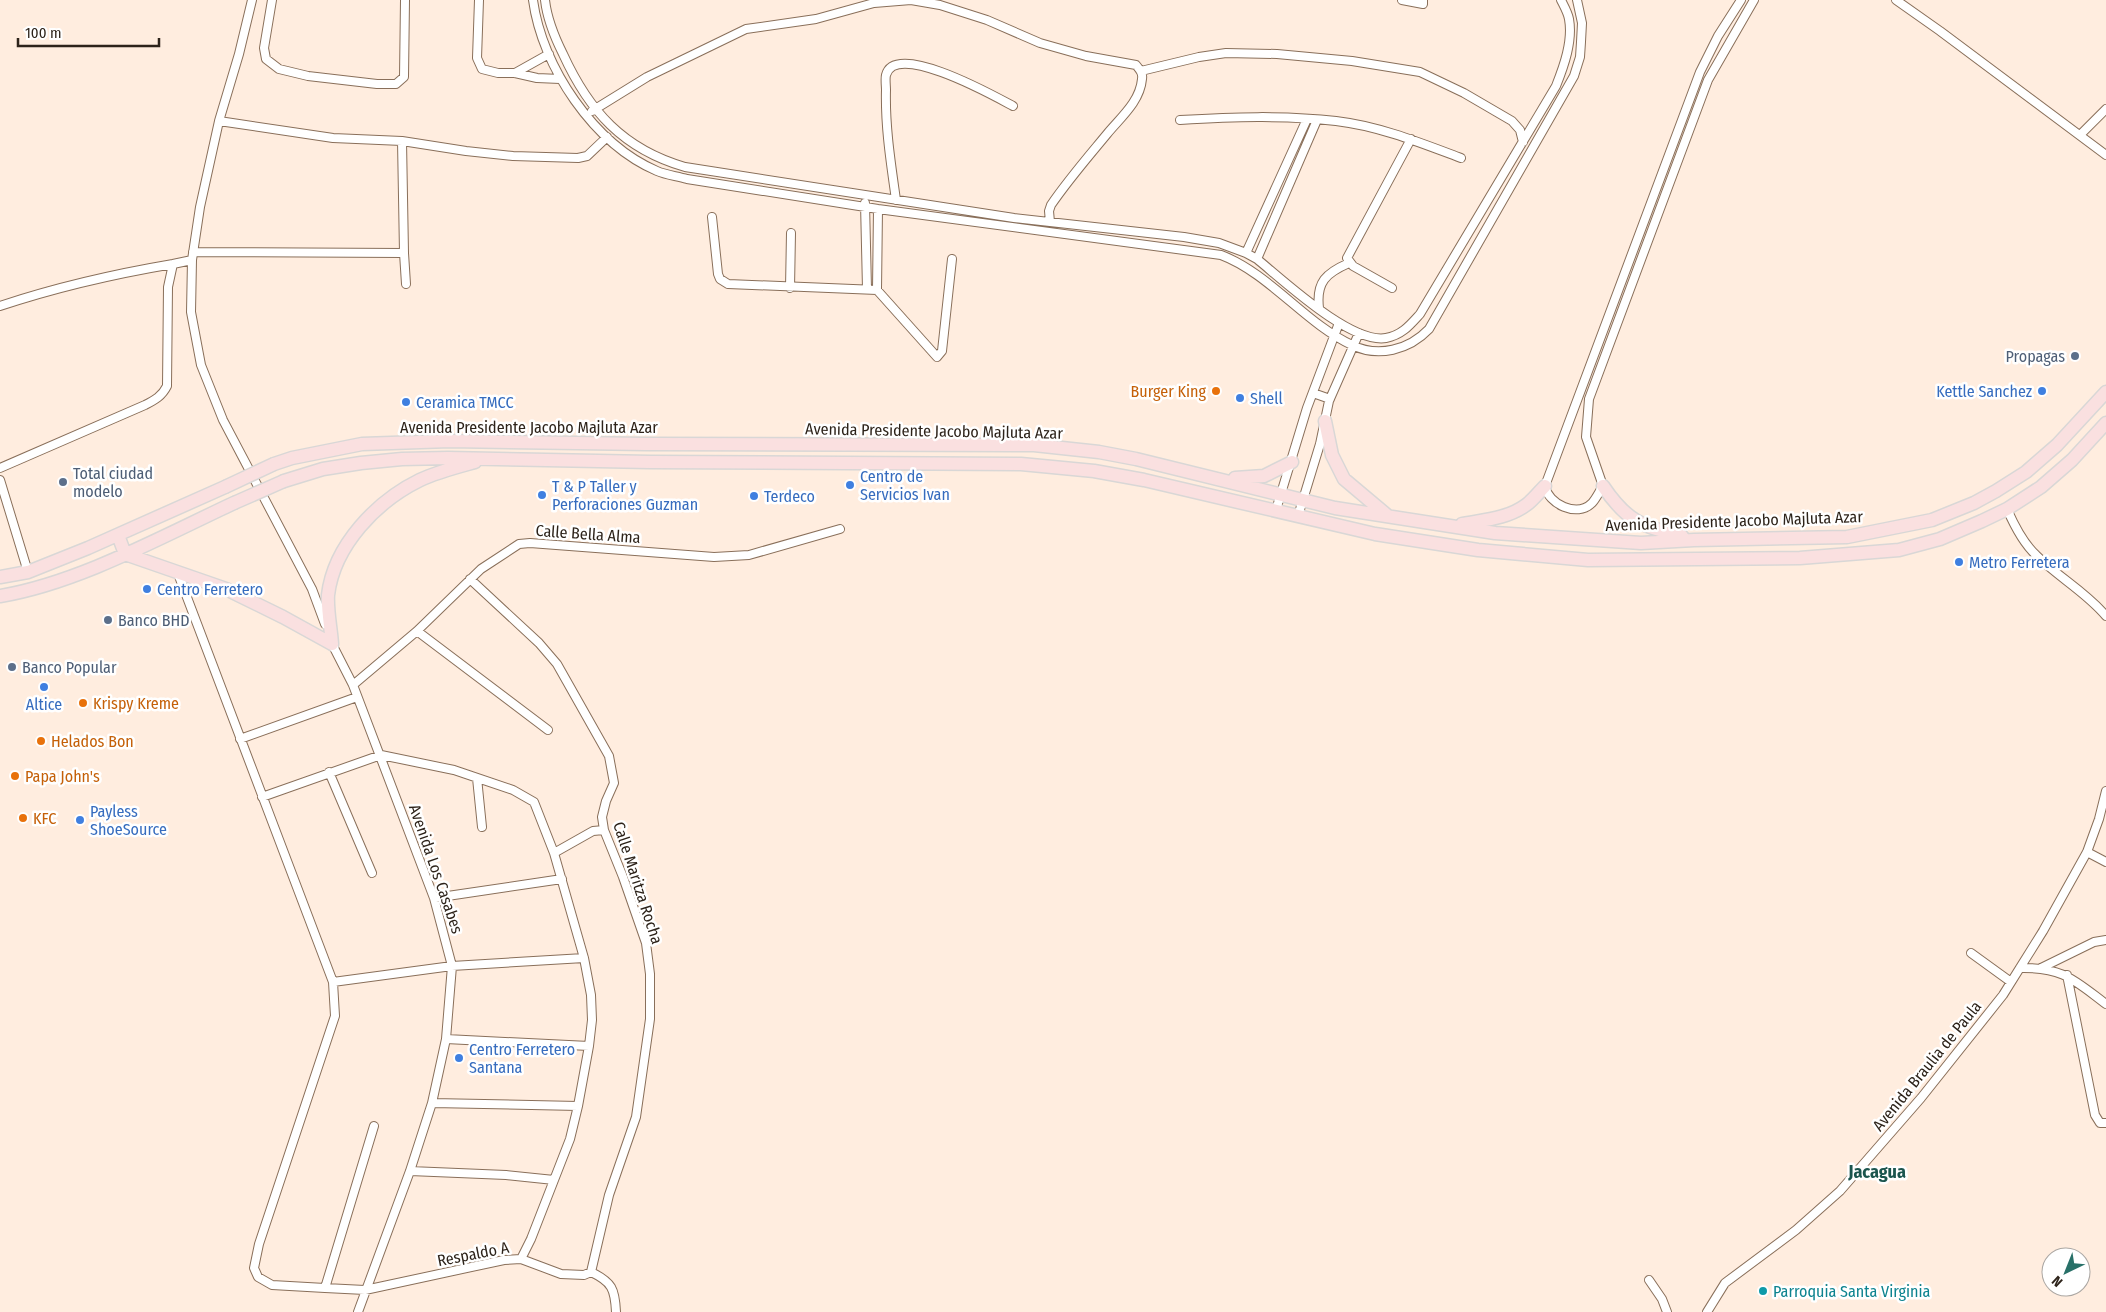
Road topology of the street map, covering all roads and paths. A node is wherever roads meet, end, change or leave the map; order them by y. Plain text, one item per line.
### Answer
1 (252, 0) edge
2 (272, 0) edge
3 (405, 0) edge
4 (478, 0) edge
5 (533, 0) edge
6 (545, 0) edge
7 (1402, 0) edge
8 (1423, 0) edge
9 (1561, 0) edge
10 (1577, 0) edge
11 (1741, 0) edge
12 (1754, 0) edge
13 (1896, 0) edge
14 (548, 54) junction
15 (1141, 71) junction
16 (515, 73) junction
17 (560, 79) junction
18 (1013, 106) dead end
19 (2106, 109) edge
20 (595, 110) junction
21 (586, 114) junction
22 (1307, 119) junction
23 (1180, 120) dead end
24 (1317, 120) junction
25 (219, 121) junction
26 (2080, 135) junction
27 (607, 137) junction
28 (1411, 139) junction
29 (402, 141) junction
30 (1523, 142) junction
31 (2106, 155) edge
32 (1461, 158) dead end
33 (866, 195) junction
34 (896, 200) junction
35 (865, 206) junction
36 (878, 209) junction
37 (712, 216) dead end
38 (1050, 222) junction
39 (790, 233) dead end
40 (1246, 253) junction
41 (404, 254) junction
42 (192, 256) junction
43 (952, 259) dead end
44 (1257, 259) junction
45 (1349, 263) junction
46 (173, 264) junction
47 (406, 284) dead end
48 (790, 288) junction
49 (1392, 288) dead end
50 (867, 289) junction
51 (877, 290) junction
52 (0, 306) edge
53 (1319, 308) junction
54 (1339, 323) junction
55 (1359, 333) junction
56 (1335, 336) junction
57 (1353, 346) junction
58 (1313, 392) junction
59 (2106, 392) edge
60 (1330, 399) junction
61 (1325, 420) junction
62 (2106, 423) edge
63 (484, 459) junction
64 (1292, 462) junction
65 (0, 468) edge
66 (1221, 478) junction
67 (0, 480) edge
68 (1545, 486) junction
69 (1603, 486) junction
70 (1281, 494) junction
71 (1303, 499) junction
72 (2007, 509) junction
73 (1276, 510) junction
74 (1298, 516) junction
75 (1390, 518) junction
76 (1451, 525) junction
77 (840, 528) dead end
78 (118, 534) junction
79 (1694, 540) junction
80 (125, 554) junction
81 (176, 570) junction
82 (28, 572) junction
83 (0, 577) edge
84 (470, 578) junction
85 (0, 596) edge
86 (2106, 616) edge
87 (417, 631) junction
88 (332, 644) junction
89 (353, 685) junction
90 (357, 697) junction
91 (548, 730) dead end
92 (240, 739) junction
93 (381, 755) junction
94 (329, 772) junction
95 (477, 778) junction
96 (2106, 796) edge
97 (262, 797) junction
98 (482, 827) dead end
99 (604, 830) junction
100 (2087, 852) junction
101 (554, 853) junction
102 (2106, 862) edge
103 (372, 872) dead end
104 (562, 879) junction
105 (434, 898) junction
106 (2106, 940) edge
107 (1971, 953) dead end
108 (584, 958) junction
109 (452, 966) junction
110 (2020, 968) junction
111 (2039, 969) junction
112 (2067, 975) junction
113 (333, 982) junction
114 (2011, 982) junction
115 (2106, 1004) edge
116 (446, 1039) junction
117 (589, 1046) junction
118 (432, 1103) junction
119 (578, 1106) junction
120 (2106, 1123) edge
121 (374, 1126) dead end
122 (410, 1171) junction
123 (554, 1180) junction
124 (521, 1259) junction
125 (592, 1272) junction
126 (1649, 1280) dead end
127 (325, 1288) junction
128 (365, 1290) junction
129 (358, 1312) edge
130 (616, 1312) edge
131 (1667, 1312) edge
132 (1707, 1312) edge

1 - 25 street, Avenida Los Casabes
2 - 3 street
4 - 16 street
5 - 14 street
6 - 20 street
7 - 8 street
9 - 30 street
10 - 57 street
11 - 68 street
12 - 69 street
13 - 26 street
14 - 16 street
14 - 17 street
15 - 20 street
15 - 30 street
15 - 38 street
16 - 17 street
17 - 21 street
18 - 34 street
19 - 26 street
20 - 21 street
20 - 33 street
21 - 27 street
22 - 23 street
22 - 24 street
22 - 40 street
24 - 28 street
24 - 44 street
25 - 29 street
25 - 42 street, Avenida Los Casabes
26 - 31 street
27 - 29 street
27 - 35 street
28 - 32 street
28 - 45 street
29 - 41 street
30 - 55 street
33 - 34 street
33 - 35 street
34 - 38 street
35 - 36 street
35 - 50 street
36 - 51 street
36 - 56 street
37 - 48 street
38 - 40 street
39 - 48 street
40 - 44 street
41 - 42 street
41 - 47 street
42 - 46 street
42 - 88 street, Avenida Los Casabes
43 - 51 street
44 - 53 street
45 - 49 street
45 - 53 street
46 - 52 street
46 - 65 street
48 - 50 street
50 - 51 street
53 - 54 street
54 - 55 street
54 - 56 street
55 - 57 street
56 - 57 street
56 - 58 street
57 - 60 street
58 - 60 street
58 - 64 street
59 - 79 main road, Avenida Presidente Jacobo Majluta Azar
60 - 61 street
61 - 71 street
61 - 75 main road
62 - 72 main road, Avenida Presidente Jacobo Majluta Azar
63 - 73 main road, Avenida Presidente Jacobo Majluta Azar
63 - 80 main road, Avenida Presidente Jacobo Majluta Azar, bridge
63 - 88 main road
64 - 66 main road
64 - 70 street
66 - 70 main road, Avenida Presidente Jacobo Majluta Azar
66 - 78 main road, Avenida Presidente Jacobo Majluta Azar, bridge
67 - 82 street
68 - 69 street
68 - 76 main road
69 - 79 main road
70 - 71 main road, Avenida Presidente Jacobo Majluta Azar
70 - 73 street
71 - 74 street
71 - 75 main road, Avenida Presidente Jacobo Majluta Azar
72 - 74 main road, Avenida Presidente Jacobo Majluta Azar
72 - 86 street
73 - 74 main road, Avenida Presidente Jacobo Majluta Azar
75 - 76 main road, Avenida Presidente Jacobo Majluta Azar
76 - 79 main road, Avenida Presidente Jacobo Majluta Azar
77 - 84 street, Calle Bella Alma
78 - 80 main road
78 - 82 main road, Avenida Presidente Jacobo Majluta Azar
80 - 81 main road
80 - 85 main road, Avenida Presidente Jacobo Majluta Azar
81 - 88 main road
81 - 92 street, Respaldo A
82 - 83 main road, Avenida Presidente Jacobo Majluta Azar
84 - 87 street, Calle Bella Alma
84 - 99 street, Calle Maritza Rocha
87 - 89 street, Calle Bella Alma
87 - 91 street
88 - 89 street, Avenida Los Casabes
89 - 90 street, Avenida Los Casabes
90 - 92 street
90 - 93 street, Avenida Los Casabes
92 - 97 street, Respaldo A
93 - 94 street
93 - 95 street
93 - 105 street, Avenida Los Casabes
94 - 97 street
94 - 103 street
95 - 98 street
95 - 101 street
96 - 100 street, Avenida Braulia de Paula
97 - 113 street, Respaldo A
99 - 101 street
99 - 125 street, Calle Maritza Rocha
100 - 102 street
100 - 110 street, Avenida Braulia de Paula
101 - 104 street
104 - 105 street
104 - 108 street
105 - 109 street, Avenida Los Casabes
106 - 111 street
107 - 114 street
108 - 109 street
108 - 117 street
109 - 113 street
109 - 116 street, Avenida Los Casabes
110 - 111 street
110 - 114 street, Avenida Braulia de Paula
111 - 112 street
112 - 115 street
112 - 120 street
113 - 127 street, Respaldo A
114 - 132 street, Avenida Braulia de Paula
116 - 117 street
116 - 118 street, Avenida Los Casabes
117 - 119 street
118 - 119 street
118 - 122 street, Avenida Los Casabes
119 - 123 street
121 - 127 street
122 - 123 street
122 - 128 street, Avenida Los Casabes
123 - 124 street
124 - 125 street, Respaldo A
124 - 128 street, Respaldo A
125 - 130 street
126 - 131 street
127 - 128 street, Respaldo A
128 - 129 street, Avenida Los Casabes

